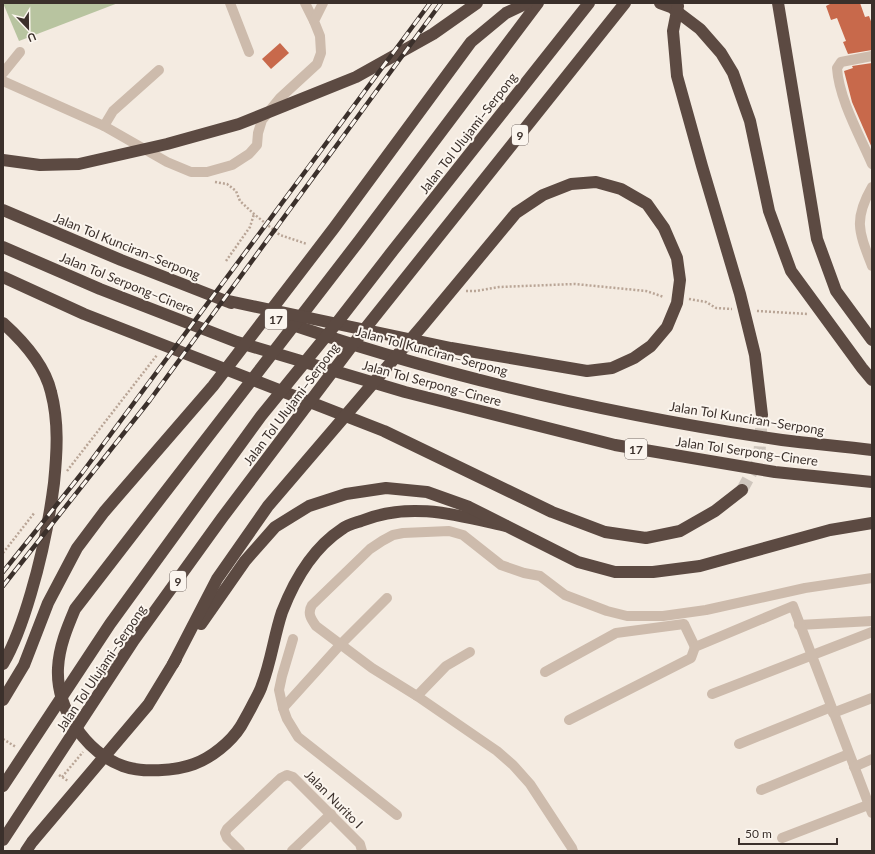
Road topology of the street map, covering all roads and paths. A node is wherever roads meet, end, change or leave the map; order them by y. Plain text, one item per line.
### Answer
1 (230, 3) edge
2 (305, 3) edge
3 (323, 3) edge
4 (477, 3) edge
5 (527, 3) edge
6 (538, 3) edge
7 (589, 3) edge
8 (624, 3) edge
9 (660, 3) edge
10 (679, 3) edge
11 (778, 3) edge
12 (314, 21) junction
13 (20, 52) dead end
14 (249, 52) dead end
15 (872, 56) edge
16 (159, 70) dead end
17 (3, 73) edge
18 (3, 81) edge
19 (104, 126) junction
20 (3, 160) edge
21 (872, 164) edge
22 (207, 172) junction
23 (872, 187) edge
24 (3, 210) edge
25 (254, 214) junction
26 (310, 244) dead end
27 (3, 247) edge
28 (226, 261) dead end
29 (872, 266) edge
30 (3, 277) edge
31 (464, 291) dead end
32 (664, 297) dead end
33 (688, 299) dead end
34 (224, 300) junction
35 (739, 310) dead end
36 (755, 311) dead end
37 (810, 314) dead end
38 (3, 324) edge
39 (872, 340) edge
40 (159, 353) dead end
41 (872, 380) edge
42 (762, 414) tunnel mouth
43 (872, 450) edge
44 (63, 477) dead end
45 (872, 482) edge
46 (742, 490) tunnel mouth
47 (35, 512) dead end
48 (872, 523) edge
49 (506, 526) junction
50 (3, 553) edge
51 (872, 578) edge
52 (387, 598) dead end
53 (872, 621) edge
54 (799, 625) junction
55 (872, 632) edge
56 (293, 639) dead end
57 (340, 645) junction
58 (695, 647) junction
59 (470, 652) dead end
60 (811, 656) junction
61 (3, 664) edge
62 (173, 664) junction
63 (545, 672) dead end
64 (712, 694) dead end
65 (417, 696) junction
66 (872, 698) edge
67 (3, 700) edge
68 (283, 708) junction
69 (832, 710) junction
70 (569, 720) dead end
71 (739, 744) dead end
72 (84, 752) dead end
73 (849, 754) junction
74 (872, 759) edge
75 (854, 766) junction
76 (62, 777) dead end
77 (3, 786) edge
78 (761, 790) dead end
79 (870, 809) edge
80 (331, 814) junction
81 (397, 815) dead end
82 (782, 838) dead end
83 (3, 840) edge
84 (361, 848) edge
85 (26, 851) edge
86 (240, 851) edge
87 (292, 851) edge
88 (573, 851) edge

1 - 14 street
2 - 12 street
3 - 12 street
4 - 20 highway
5 - 67 highway
6 - 49 highway
7 - 77 highway, Jalan Tol Ulujami–Serpong / 9
8 - 83 highway, Jalan Tol Ulujami–Serpong / 9
9 - 41 highway
10 - 42 highway
11 - 39 highway
12 - 22 street
13 - 17 street
15 - 21 street
16 - 19 street
18 - 19 street
19 - 22 street
22 - 25 path
23 - 29 street
24 - 34 highway, Jalan Tol Kunciran–Serpong / 17
25 - 26 path
25 - 28 path
27 - 45 highway, Jalan Tol Serpong–Cinere / 17
30 - 46 highway
31 - 32 path
33 - 35 path
34 - 43 highway, Jalan Tol Kunciran–Serpong / 17
34 - 62 highway
36 - 37 path
38 - 61 highway
40 - 44 path
47 - 50 path
48 - 49 highway
49 - 62 highway
51 - 57 street
52 - 57 street
53 - 54 street
54 - 58 street
54 - 60 street
55 - 60 street
56 - 68 street
57 - 65 street
57 - 68 street
58 - 63 street
58 - 70 street
59 - 65 street
60 - 64 street
60 - 69 street
62 - 85 highway
65 - 88 street
66 - 69 street
68 - 81 street
69 - 71 street
69 - 73 street
72 - 76 path
73 - 75 street
73 - 78 street
74 - 75 street
75 - 79 street
79 - 82 street
80 - 84 street, Jalan Nurito I
80 - 86 street, Jalan Nurito I
80 - 87 street

